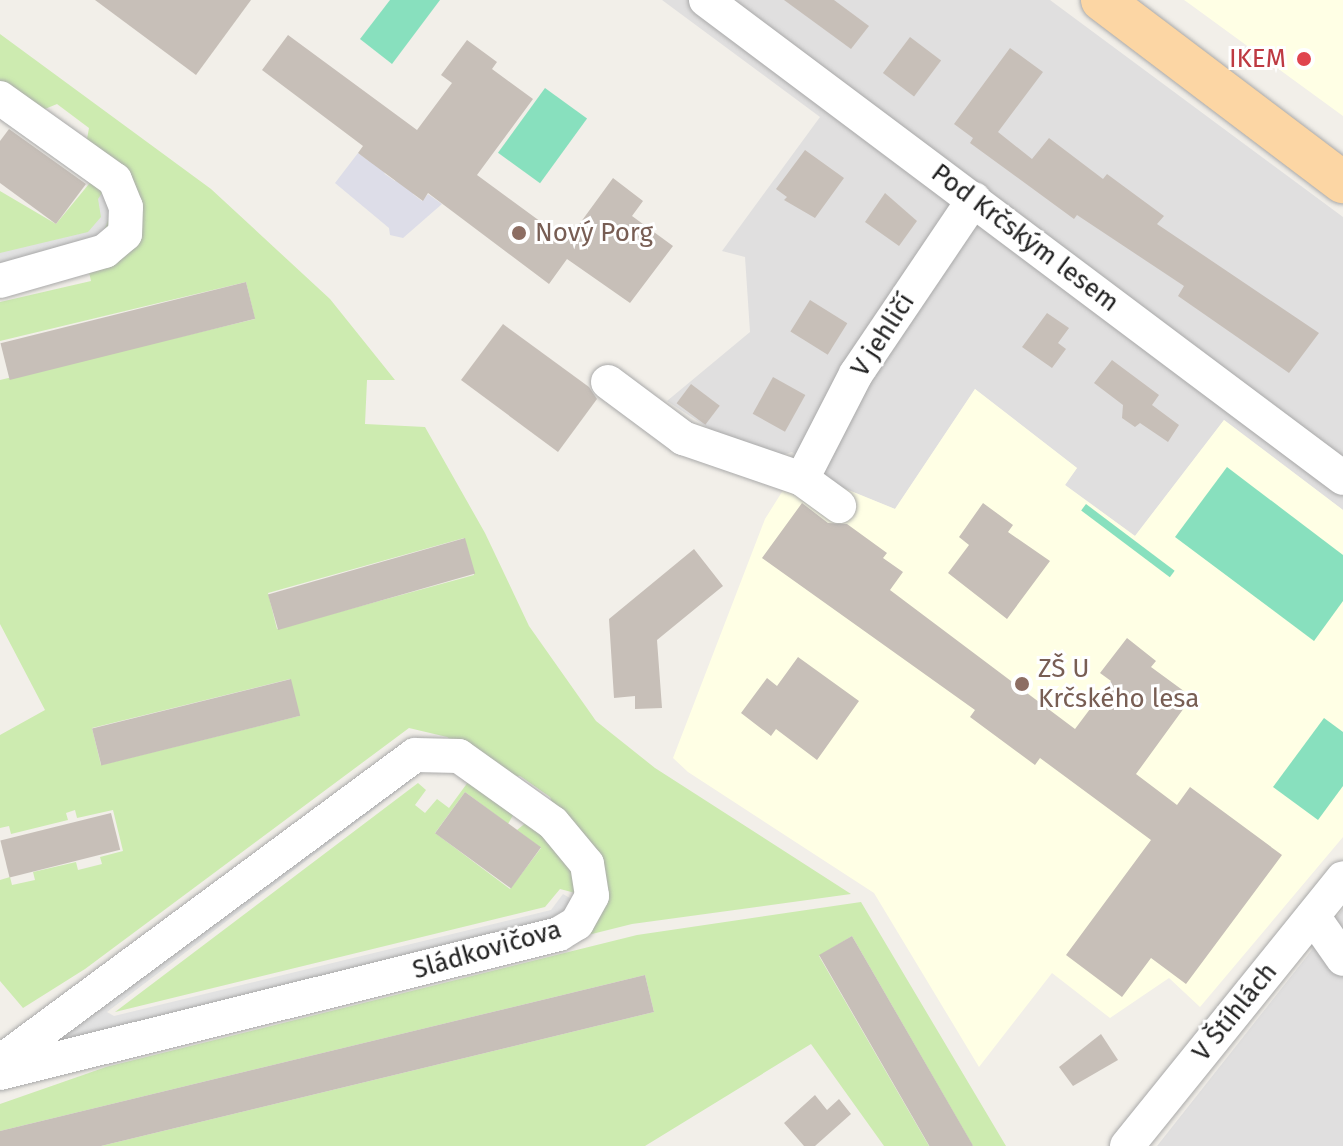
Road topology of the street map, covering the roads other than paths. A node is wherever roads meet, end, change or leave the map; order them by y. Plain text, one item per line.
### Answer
1 (706, 0) edge
2 (1102, 0) edge
3 (0, 98) edge
4 (1343, 182) edge
5 (974, 199) junction
6 (0, 281) edge
7 (608, 382) dead end
8 (1343, 478) edge
9 (802, 479) junction
10 (839, 506) dead end
11 (1343, 878) edge
12 (1313, 916) junction
13 (1343, 959) edge
14 (0, 1062) edge
15 (0, 1073) edge
16 (1127, 1146) edge

1 - 5 street, Pod Krčským lesem
2 - 4 main road
3 - 6 street
5 - 8 street, Pod Krčským lesem
5 - 9 street, V jehličí
7 - 9 street
9 - 10 street
11 - 12 street, V Štíhlách
12 - 13 street
12 - 16 street, V Štíhlách
14 - 15 street, Sládkovičova

